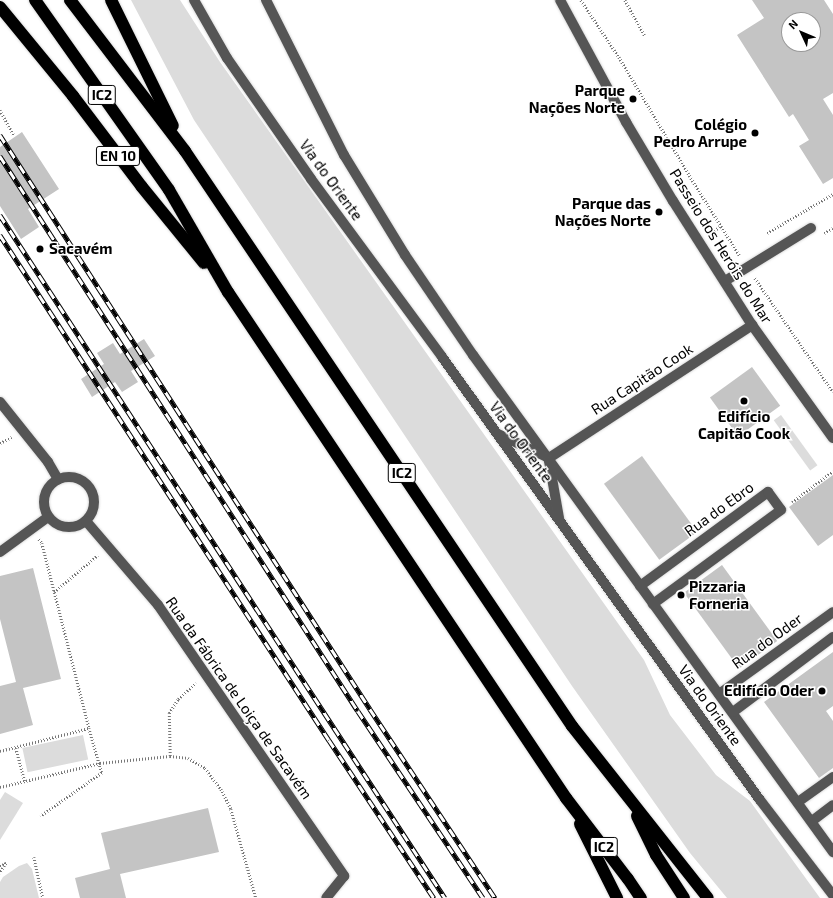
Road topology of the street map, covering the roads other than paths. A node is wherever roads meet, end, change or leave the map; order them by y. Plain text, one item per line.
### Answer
1 (35, 0) edge
2 (70, 0) edge
3 (111, 0) edge
4 (194, 0) edge
5 (266, 0) edge
6 (560, 0) edge
7 (0, 7) edge
8 (185, 151) junction
9 (811, 228) dead end
10 (725, 281) junction
11 (228, 292) junction
12 (752, 325) junction
13 (0, 402) edge
14 (496, 433) junction
15 (833, 438) edge
16 (549, 458) junction
17 (58, 479) junction
18 (48, 517) junction
19 (86, 521) junction
20 (560, 522) junction
21 (0, 552) edge
22 (640, 586) junction
23 (654, 604) junction
24 (833, 612) edge
25 (833, 637) edge
26 (719, 694) junction
27 (733, 712) junction
28 (833, 777) edge
29 (625, 792) junction
30 (566, 798) junction
31 (798, 802) junction
32 (833, 805) edge
33 (812, 821) junction
34 (833, 852) edge
35 (833, 895) edge
36 (326, 898) edge
37 (617, 898) edge
38 (641, 898) edge
39 (684, 898) edge
40 (708, 898) edge

1 - 11 highway, IC2
2 - 8 highway, IC2
3 - 8 highway
4 - 14 street, Via do Oriente
5 - 16 street, Via do Oriente
6 - 10 street, Passeio dos Heróis do Mar
7 - 11 highway, EN 10
8 - 29 highway, IC2
9 - 10 street
10 - 12 street, Passeio dos Heróis do Mar
11 - 30 highway, IC2
12 - 15 street, Passeio dos Heróis do Mar
12 - 16 street, Rua Capitão Cook
13 - 17 street
14 - 16 street
14 - 20 street, Via do Oriente
16 - 20 street
16 - 22 street, Via do Oriente
17 - 18 street
17 - 19 street
18 - 19 street
18 - 21 street
19 - 36 street, Rua da Fábrica de Loiça de Sacavém
20 - 35 street, Via do Oriente
22 - 23 street, Via do Oriente
22 - 23 street, Rua do Ebro
23 - 26 street, Via do Oriente
24 - 26 street, Rua do Oder
25 - 27 street
26 - 27 street, Via do Oriente
27 - 31 street, Via do Oriente
28 - 31 street
29 - 39 highway, IC2
29 - 40 highway
30 - 37 highway
30 - 38 highway, IC2
31 - 33 street, Via do Oriente
32 - 33 street
33 - 34 street, Via do Oriente

